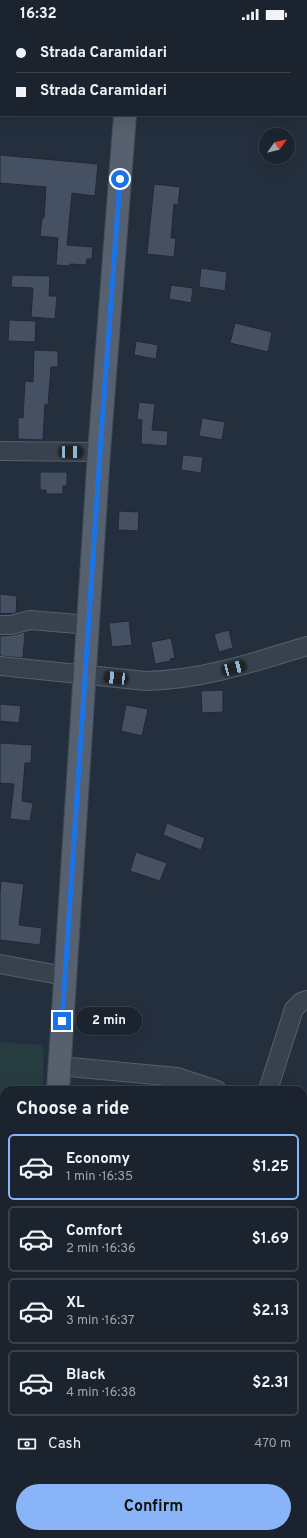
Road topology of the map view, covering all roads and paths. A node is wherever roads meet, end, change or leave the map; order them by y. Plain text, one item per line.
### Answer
1 (125, 116) edge
2 (0, 451) edge
3 (100, 452) junction
4 (0, 625) edge
5 (88, 625) junction
6 (307, 646) edge
7 (0, 666) edge
8 (85, 675) junction
9 (0, 964) edge
10 (65, 976) junction
11 (307, 1000) edge
12 (59, 1066) junction
13 (58, 1086) edge
14 (204, 1086) edge
15 (269, 1086) edge

1 - 3 main road
2 - 3 street
3 - 5 main road
4 - 5 street
5 - 8 main road
6 - 8 street
7 - 8 street
8 - 10 main road
9 - 10 street
10 - 12 main road
11 - 15 street
12 - 13 main road
12 - 14 street

